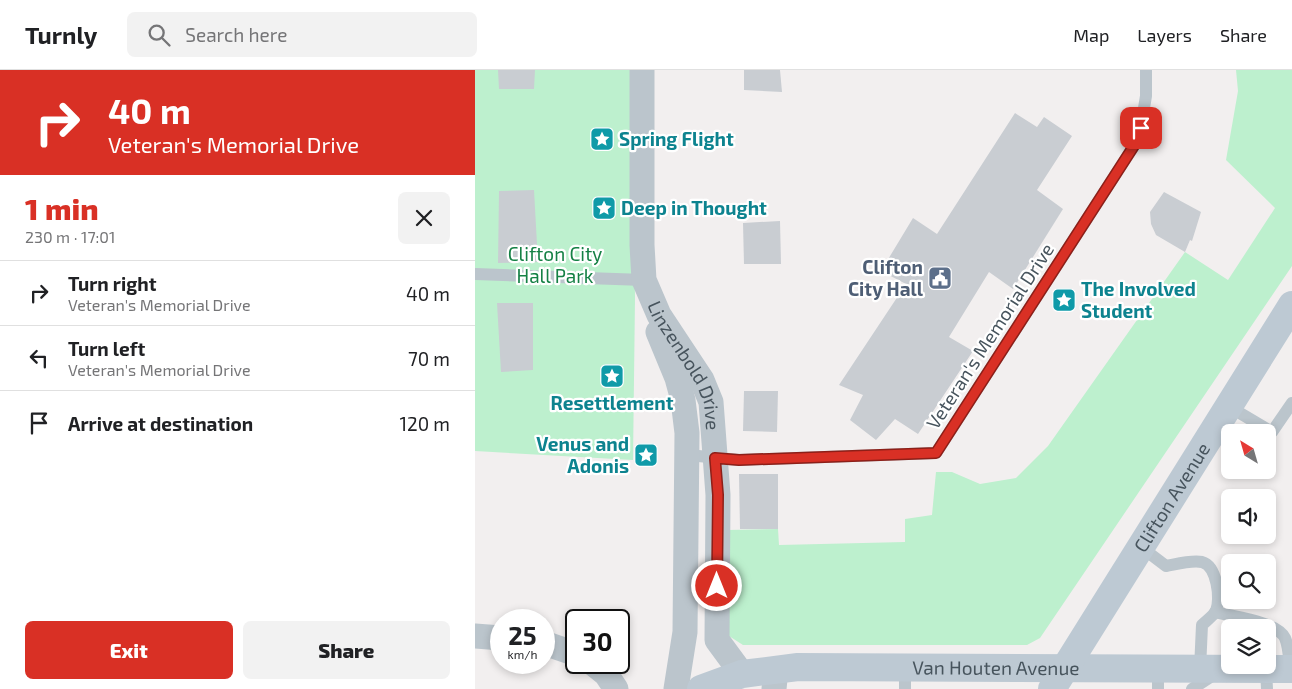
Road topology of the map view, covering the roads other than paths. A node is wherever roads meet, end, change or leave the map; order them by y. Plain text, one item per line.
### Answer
1 (642, 70) edge
2 (1147, 70) edge
3 (475, 274) edge
4 (647, 286) junction
5 (1292, 305) edge
6 (1292, 403) edge
7 (1229, 406) junction
8 (688, 455) junction
9 (715, 458) junction
10 (1141, 547) junction
11 (1215, 612) junction
12 (475, 636) edge
13 (490, 637) edge
14 (946, 668) junction
15 (606, 674) edge
16 (742, 674) junction
17 (1279, 674) edge
18 (1205, 676) edge
19 (905, 678) edge
20 (775, 679) edge
21 (1059, 679) edge
22 (1158, 679) edge
23 (616, 689) edge
24 (676, 689) edge
25 (701, 689) edge
26 (982, 689) edge

1 - 4 street, Linzenbold Drive
2 - 9 lane, Veteran's Memorial Drive
3 - 4 lane
4 - 8 street, Linzenbold Drive
4 - 9 street, Linzenbold Drive
5 - 7 main road, Clifton Avenue
6 - 7 lane
7 - 10 main road, Clifton Avenue
8 - 9 lane, Veteran's Memorial Drive
8 - 24 street, Linzenbold Drive
9 - 16 street, Linzenbold Drive
10 - 11 lane
10 - 21 main road, Clifton Avenue
11 - 17 lane
11 - 18 lane
12 - 13 street
14 - 19 main road, Van Houten Avenue
14 - 21 main road, Van Houten Avenue
14 - 26 main road
15 - 23 street
16 - 20 main road, Van Houten Avenue
16 - 25 main road, Van Houten Avenue
17 - 18 main road, Van Houten Avenue
18 - 22 main road, Van Houten Avenue
19 - 20 main road, Van Houten Avenue
21 - 22 main road, Van Houten Avenue

